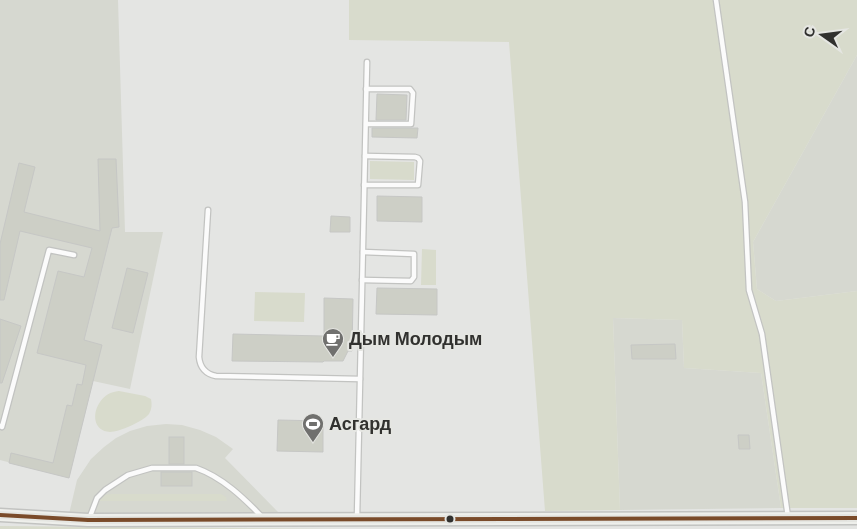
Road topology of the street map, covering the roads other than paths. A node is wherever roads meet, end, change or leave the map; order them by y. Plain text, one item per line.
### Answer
1 (716, 0) edge
2 (367, 62) dead end
3 (366, 89) junction
4 (366, 124) junction
5 (365, 156) junction
6 (364, 185) junction
7 (208, 210) dead end
8 (363, 252) junction
9 (74, 256) dead end
10 (362, 280) junction
11 (360, 379) junction
12 (0, 426) edge
13 (0, 515) edge
14 (788, 517) junction
15 (857, 518) edge
16 (88, 520) junction
17 (266, 520) junction
18 (358, 520) junction

1 - 14 lane
2 - 3 lane
3 - 4 lane
3 - 4 lane
4 - 5 lane
5 - 6 lane
5 - 6 lane
6 - 8 lane
7 - 11 lane
8 - 10 lane
8 - 10 lane
9 - 12 lane
10 - 11 lane
11 - 18 lane
13 - 16 main road
14 - 15 main road
14 - 18 main road
16 - 17 main road
16 - 17 lane
17 - 18 main road

